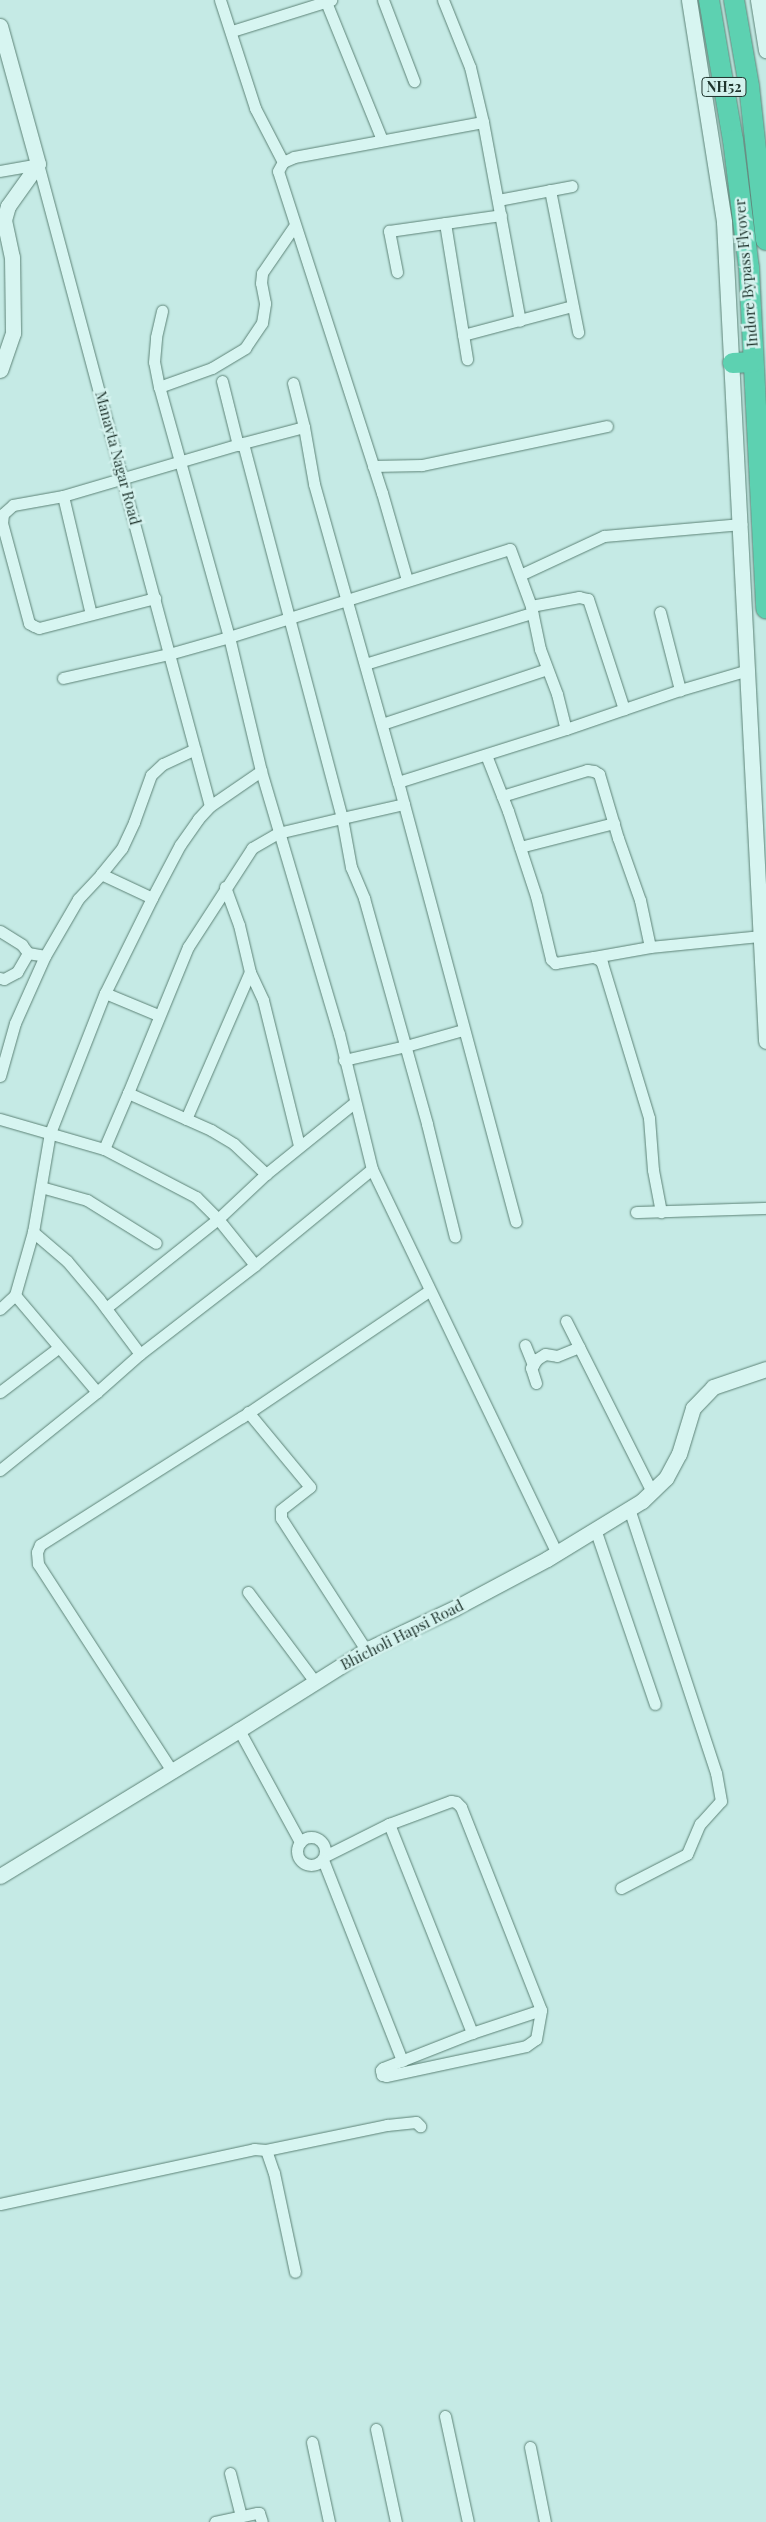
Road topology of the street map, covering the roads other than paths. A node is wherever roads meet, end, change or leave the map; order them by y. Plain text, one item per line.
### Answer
1 (220, 0) edge
2 (383, 0) edge
3 (443, 0) edge
4 (689, 0) edge
5 (709, 0) edge
6 (734, 0) edge
7 (758, 0) edge
8 (328, 1) edge
9 (0, 26) edge
10 (232, 31) junction
11 (766, 50) edge
12 (414, 81) dead end
13 (483, 122) junction
14 (382, 140) junction
15 (283, 162) junction
16 (38, 164) junction
17 (0, 171) edge
18 (572, 186) dead end
19 (550, 190) junction
20 (498, 200) junction
21 (501, 216) junction
22 (445, 223) junction
23 (295, 225) junction
24 (766, 240) edge
25 (397, 272) dead end
26 (13, 290) junction
27 (572, 306) junction
28 (0, 311) edge
29 (162, 311) dead end
30 (520, 321) junction
31 (578, 332) dead end
32 (463, 335) junction
33 (467, 359) dead end
34 (753, 362) junction
35 (733, 363) junction
36 (0, 370) edge
37 (222, 381) dead end
38 (293, 383) dead end
39 (159, 386) junction
40 (607, 426) dead end
41 (304, 427) junction
42 (241, 444) junction
43 (180, 462) junction
44 (373, 466) junction
45 (123, 479) junction
46 (63, 496) junction
47 (741, 524) junction
48 (520, 575) junction
49 (407, 580) junction
50 (155, 598) junction
51 (346, 599) junction
52 (766, 609) edge
53 (532, 610) junction
54 (660, 612) dead end
55 (91, 614) junction
56 (291, 617) junction
57 (229, 637) junction
58 (169, 654) junction
59 (365, 664) junction
60 (547, 669) junction
61 (748, 670) junction
62 (63, 678) dead end
63 (680, 690) junction
64 (624, 709) junction
65 (382, 724) junction
66 (566, 729) junction
67 (195, 749) junction
68 (486, 755) junction
69 (261, 772) junction
70 (398, 782) junction
71 (502, 796) junction
72 (404, 804) junction
73 (210, 806) junction
74 (342, 818) junction
75 (614, 823) junction
76 (278, 833) junction
77 (520, 847) junction
78 (101, 874) junction
79 (225, 887) junction
80 (152, 898) junction
81 (0, 931) edge
82 (761, 936) junction
83 (650, 947) junction
84 (28, 953) junction
85 (45, 956) junction
86 (594, 957) junction
87 (250, 972) junction
88 (0, 978) edge
89 (105, 993) junction
90 (158, 1015) junction
91 (463, 1030) junction
92 (766, 1041) edge
93 (406, 1046) junction
94 (344, 1060) junction
95 (0, 1076) edge
96 (128, 1093) junction
97 (354, 1103) junction
98 (0, 1119) edge
99 (186, 1119) junction
100 (50, 1133) junction
101 (299, 1145) junction
102 (104, 1149) junction
103 (372, 1169) junction
104 (266, 1174) junction
105 (40, 1187) junction
106 (766, 1208) edge
107 (636, 1212) dead end
108 (660, 1212) junction
109 (218, 1219) junction
110 (516, 1221) dead end
111 (33, 1232) junction
112 (455, 1237) dead end
113 (156, 1243) dead end
114 (255, 1265) junction
115 (429, 1291) junction
116 (15, 1295) junction
117 (106, 1308) junction
118 (0, 1309) edge
119 (566, 1321) dead end
120 (525, 1345) dead end
121 (579, 1346) junction
122 (58, 1348) junction
123 (140, 1354) junction
124 (533, 1365) junction
125 (766, 1369) edge
126 (536, 1383) dead end
127 (0, 1392) edge
128 (97, 1392) junction
129 (248, 1412) junction
130 (0, 1470) edge
131 (652, 1492) junction
132 (629, 1508) junction
133 (595, 1529) junction
134 (557, 1553) junction
135 (248, 1592) dead end
136 (366, 1650) junction
137 (315, 1682) junction
138 (655, 1704) dead end
139 (239, 1730) junction
140 (172, 1771) junction
141 (389, 1824) junction
142 (300, 1842) junction
143 (324, 1858) junction
144 (0, 1876) edge
145 (621, 1888) dead end
146 (542, 2010) junction
147 (472, 2033) junction
148 (402, 2061) junction
149 (420, 2126) dead end
150 (266, 2150) junction
151 (0, 2204) edge
152 (295, 2272) dead end
153 (445, 2416) dead end
154 (376, 2429) dead end
155 (312, 2442) dead end
156 (530, 2447) dead end
157 (230, 2473) dead end
158 (241, 2516) junction
159 (215, 2522) edge
160 (262, 2522) edge
161 (329, 2522) edge
162 (396, 2522) edge
163 (468, 2522) edge
164 (545, 2522) edge

1 - 10 street
2 - 12 street
3 - 13 street
4 - 35 street
5 - 34 highway, Indore Bypass Flyover / NH52
6 - 24 highway, Indore Bypass Flyover / NH52
7 - 11 street
8 - 10 street
8 - 14 street
9 - 16 street, Manavta Nagar Road
10 - 15 street
13 - 14 street
13 - 20 street
14 - 15 street
15 - 23 street
16 - 17 street
16 - 26 street
16 - 45 street, Manavta Nagar Road
18 - 19 street
19 - 20 street
19 - 27 street
20 - 21 street
21 - 22 street
21 - 30 street
22 - 25 street
22 - 32 street
23 - 39 street
23 - 44 street
26 - 28 street
26 - 36 street
27 - 30 street
27 - 31 street
29 - 39 street
30 - 32 street
32 - 33 street
34 - 35 highway
34 - 52 highway, Indore Bypass Flyover / NH52
35 - 47 street
37 - 42 street
38 - 41 street
39 - 43 street
40 - 44 street
41 - 42 street
41 - 51 street
42 - 43 street
42 - 56 street
43 - 45 street
43 - 57 street
44 - 49 street
45 - 46 street
45 - 50 street, Manavta Nagar Road
46 - 55 street
46 - 55 street
47 - 48 street
47 - 61 street
48 - 49 street
48 - 53 street
49 - 51 street
50 - 55 street
50 - 58 street, Manavta Nagar Road
51 - 56 street
51 - 59 street
53 - 59 street
53 - 60 street
53 - 64 street
54 - 63 street
56 - 57 street
56 - 74 street
57 - 58 street
57 - 69 street
58 - 62 street
58 - 67 street, Manavta Nagar Road
59 - 65 street
60 - 65 street
60 - 66 street
61 - 63 street
61 - 82 street
63 - 64 street
64 - 66 street
65 - 70 street
66 - 68 street
67 - 73 street, Manavta Nagar Road
67 - 78 street
68 - 70 street
68 - 71 street
69 - 73 street
69 - 76 street
70 - 72 street
71 - 75 street
71 - 77 street
72 - 74 street
72 - 91 street
73 - 80 street
74 - 76 street
74 - 93 street
75 - 77 street
75 - 83 street
76 - 79 street
76 - 94 street
77 - 86 street
78 - 80 street
78 - 85 street
79 - 87 street
79 - 90 street
80 - 89 street
81 - 84 street
82 - 83 street
82 - 92 street
83 - 86 street
84 - 85 street
84 - 88 street
85 - 95 street
86 - 108 street
87 - 99 street
87 - 101 street
89 - 90 street
89 - 100 street
90 - 96 street
91 - 93 street
91 - 110 street
93 - 94 street
93 - 112 street
94 - 97 street
96 - 99 street
96 - 102 street
97 - 101 street
97 - 103 street
98 - 100 street
99 - 104 street
100 - 102 street
100 - 105 street
101 - 104 street
102 - 109 street
103 - 114 street
103 - 115 street
104 - 109 street
105 - 111 street
105 - 113 street
106 - 108 street
107 - 108 street
109 - 114 street
109 - 117 street
111 - 116 street
111 - 117 street
114 - 123 street
115 - 129 street
115 - 134 street
116 - 118 street
116 - 122 street
117 - 123 street
119 - 121 street
120 - 124 street
121 - 124 street
121 - 131 street
122 - 127 street
122 - 128 street
123 - 128 street
124 - 126 street
125 - 131 street, Bhicholi Hapsi Road
128 - 130 street
129 - 136 street
129 - 140 street
131 - 132 street, Bhicholi Hapsi Road
132 - 133 street, Bhicholi Hapsi Road
132 - 145 street
133 - 134 street, Bhicholi Hapsi Road
133 - 138 street
134 - 136 street, Bhicholi Hapsi Road
135 - 137 street
136 - 137 street, Bhicholi Hapsi Road
137 - 139 street, Bhicholi Hapsi Road
139 - 140 street, Bhicholi Hapsi Road
139 - 142 street
140 - 144 street, Bhicholi Hapsi Road
141 - 143 street
141 - 146 street
141 - 147 street
142 - 143 street
142 - 143 street
143 - 148 street
146 - 147 street
146 - 148 street
147 - 148 street
149 - 150 street
150 - 151 street
150 - 152 street
153 - 163 street
154 - 162 street
155 - 161 street
156 - 164 street
157 - 158 street
158 - 159 street
158 - 160 street

